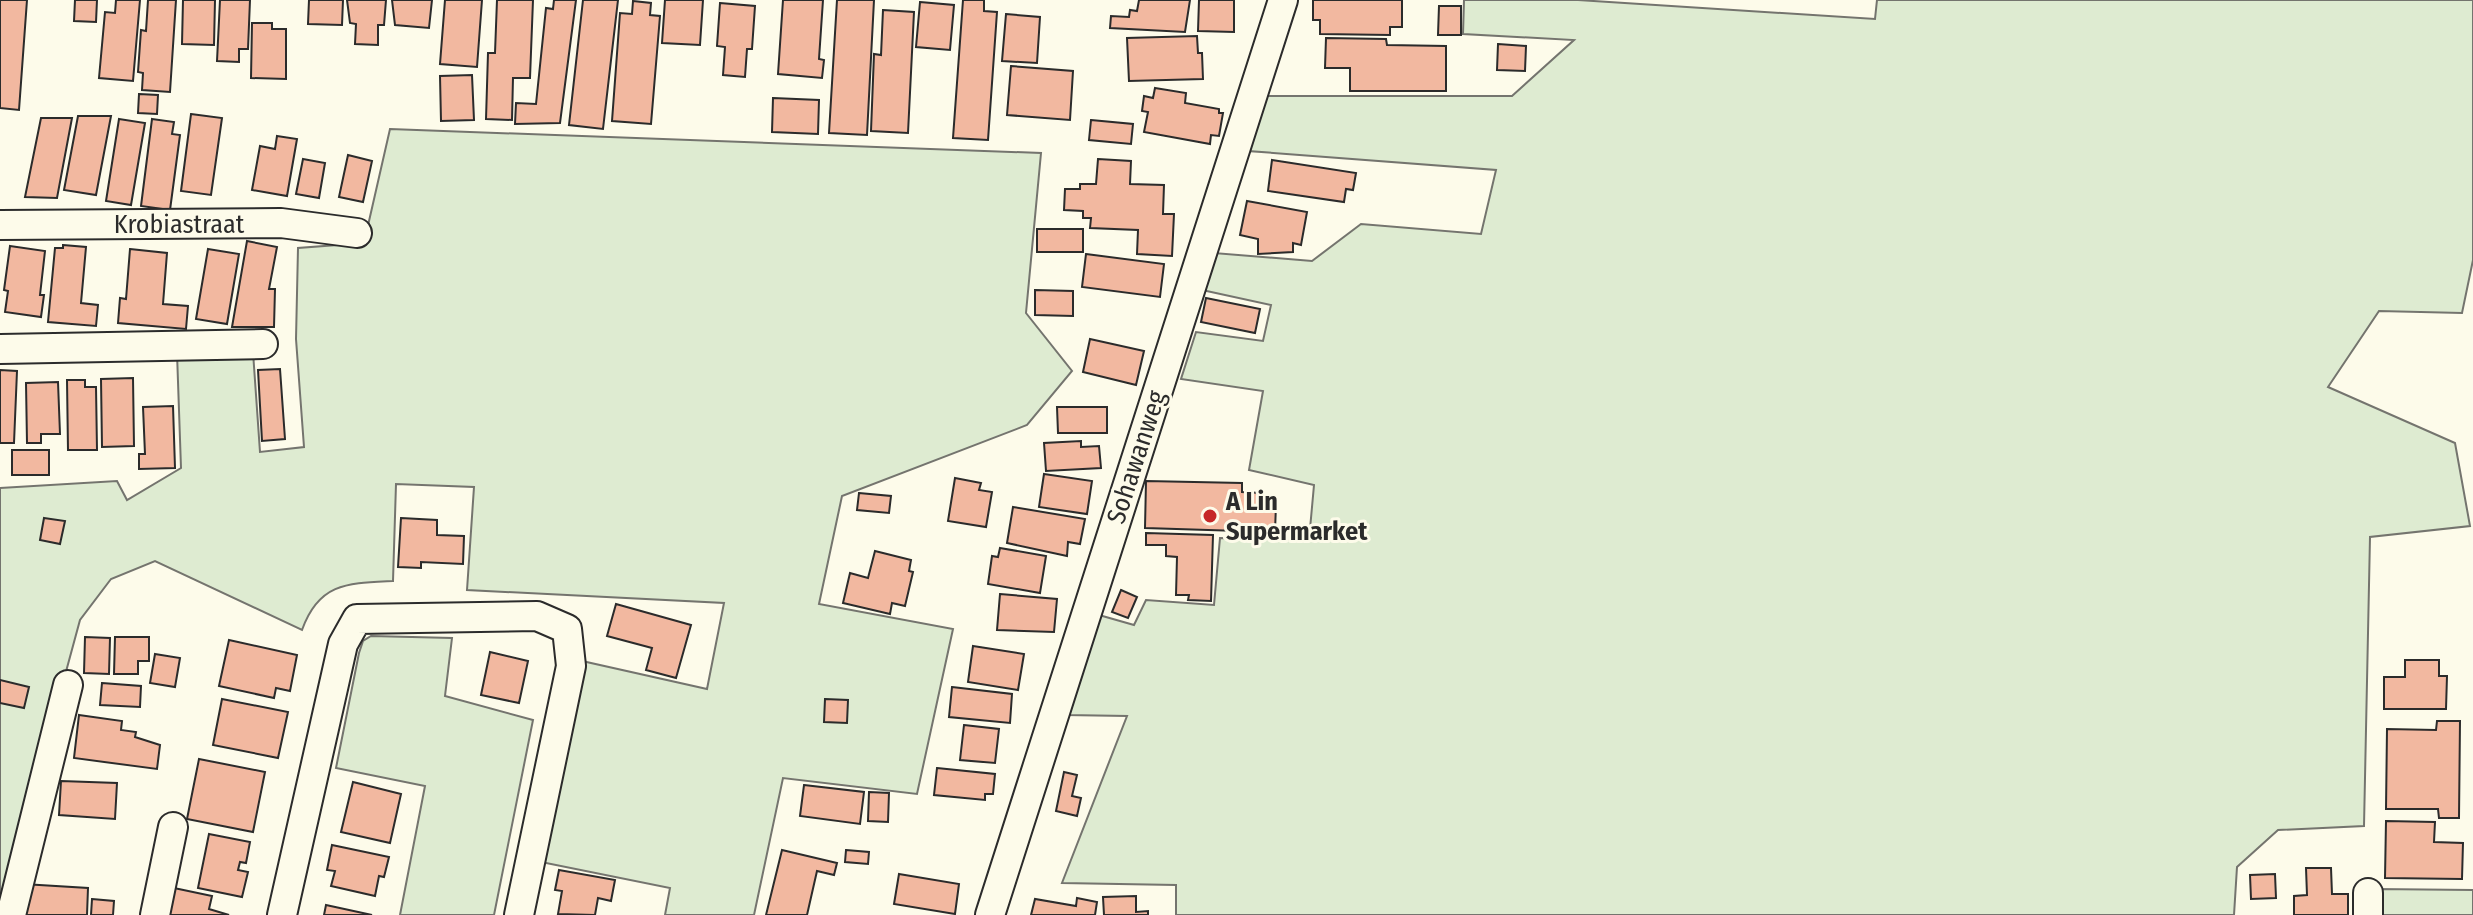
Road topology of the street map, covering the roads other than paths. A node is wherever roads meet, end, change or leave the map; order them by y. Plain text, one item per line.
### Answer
1 (1283, 0) edge
2 (0, 225) edge
3 (357, 233) dead end
4 (263, 344) dead end
5 (0, 349) edge
6 (68, 685) dead end
7 (173, 827) dead end
8 (11, 915) edge
9 (155, 915) edge
10 (282, 915) edge
11 (519, 915) edge
12 (990, 915) edge

1 - 12 street, Sohawanweg
2 - 3 street, Krobiastraat
4 - 5 street
6 - 8 street
7 - 9 street
10 - 11 street

